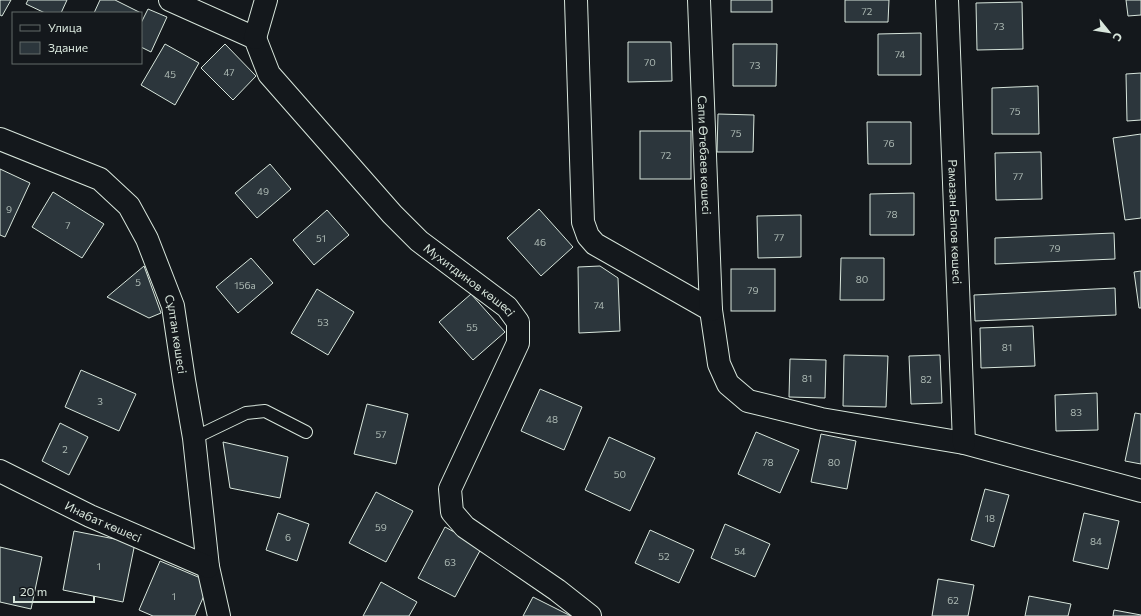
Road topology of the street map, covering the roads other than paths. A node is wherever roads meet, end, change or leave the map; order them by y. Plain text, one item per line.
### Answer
1 (170, 0) edge
2 (266, 0) edge
3 (576, 0) edge
4 (699, 0) edge
5 (947, 0) edge
6 (255, 38) junction
7 (0, 139) edge
8 (711, 310) junction
9 (306, 432) dead end
10 (194, 438) junction
11 (964, 443) junction
12 (0, 471) edge
13 (1141, 491) edge
14 (208, 567) junction
15 (219, 616) edge
16 (590, 616) edge

1 - 6 street
2 - 6 street
3 - 8 street
4 - 8 street, Сапи Өтебаев көшесі
5 - 11 street, Рамазан Бапов көшесі
6 - 16 street, Мухитдинов көшесі
7 - 10 street, Сұлтан көшесі
8 - 11 street, Сапи Өтебаев көшесі
9 - 10 lane
10 - 14 street, Сұлтан көшесі
11 - 13 street, Сапи Өтебаев көшесі
12 - 14 street, Инабат көшесі
14 - 15 street, Сұлтан көшесі

